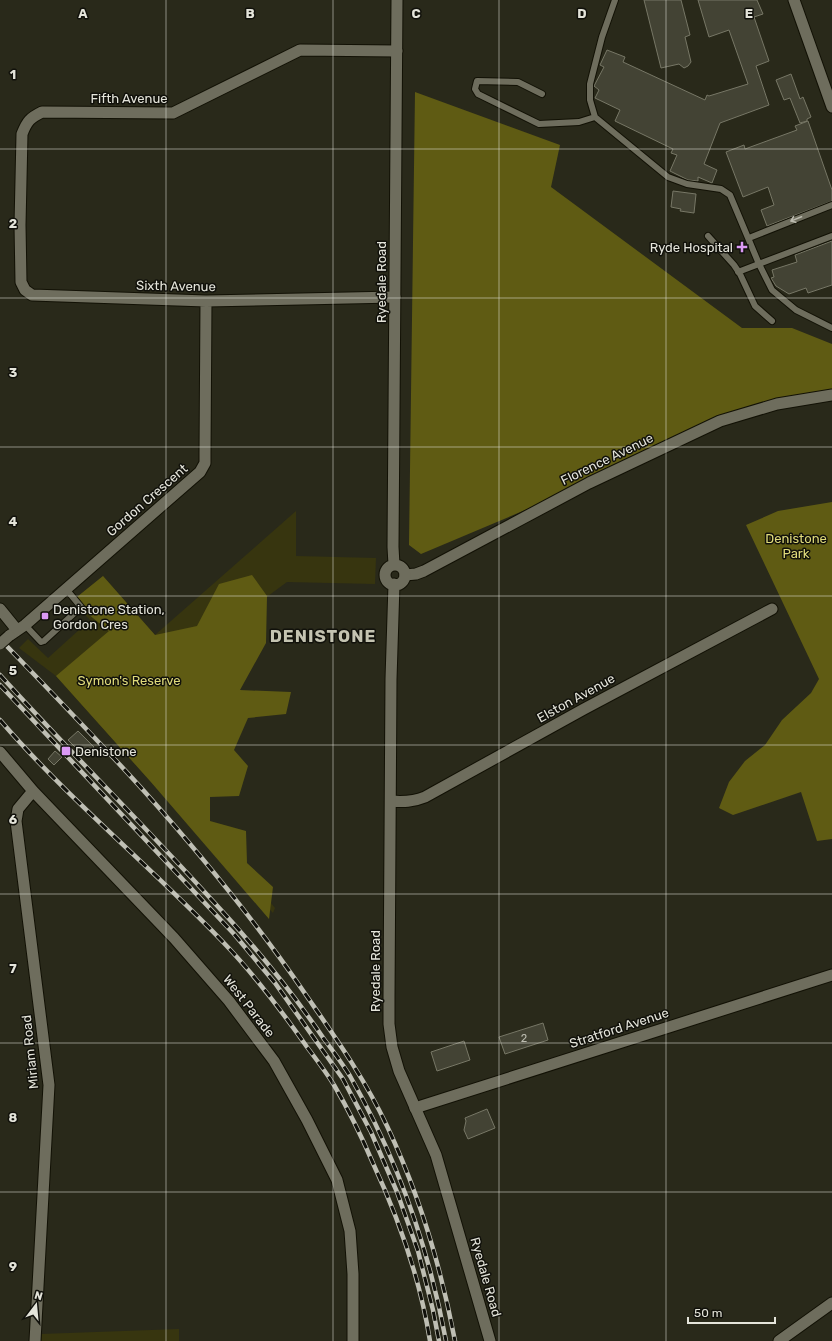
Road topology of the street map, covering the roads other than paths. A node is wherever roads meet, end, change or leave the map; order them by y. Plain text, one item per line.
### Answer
1 (398, 0) edge
2 (615, 0) edge
3 (794, 0) edge
4 (397, 51) junction
5 (542, 94) dead end
6 (832, 107) edge
7 (595, 117) junction
8 (832, 205) edge
9 (20, 225) joint
10 (708, 236) dead end
11 (832, 236) edge
12 (749, 238) junction
13 (759, 264) junction
14 (738, 272) junction
15 (395, 297) junction
16 (206, 301) junction
17 (772, 321) dead end
18 (832, 328) edge
19 (832, 395) edge
20 (394, 565) junction
21 (405, 575) junction
22 (394, 584) junction
23 (66, 589) junction
24 (0, 609) edge
25 (772, 609) dead end
26 (17, 630) junction
27 (0, 644) edge
28 (0, 752) edge
29 (33, 791) junction
30 (391, 801) junction
31 (832, 975) edge
32 (414, 1108) junction
33 (832, 1303) edge
34 (35, 1341) edge
35 (353, 1341) edge
36 (490, 1341) edge
37 (779, 1341) edge

1 - 4 street, Ryedale Road
2 - 7 lane
3 - 6 street
4 - 9 street, Fifth Avenue
4 - 15 street, Ryedale Road
5 - 7 lane
7 - 12 lane
8 -> 12 lane
9 - 16 street, Sixth Avenue
10 - 14 lane
11 - 13 lane
12 - 13 lane
13 - 14 lane
13 - 18 lane
14 - 17 lane
15 - 16 street, Sixth Avenue
15 - 20 street, Ryedale Road
16 - 23 street, Gordon Crescent
19 - 21 street, Florence Avenue
20 - 21 street
20 - 22 street
21 - 22 street
22 - 30 street, Ryedale Road
23 - 26 street, Gordon Crescent
23 - 26 lane
24 - 26 street
25 - 30 street, Elston Avenue
26 - 27 street, Gordon Crescent, bridge
28 - 29 street, West Parade
29 - 34 street, Miriam Road
29 - 35 street, West Parade
30 - 32 street, Ryedale Road
31 - 32 street, Stratford Avenue
32 - 36 street, Ryedale Road
33 - 37 street

